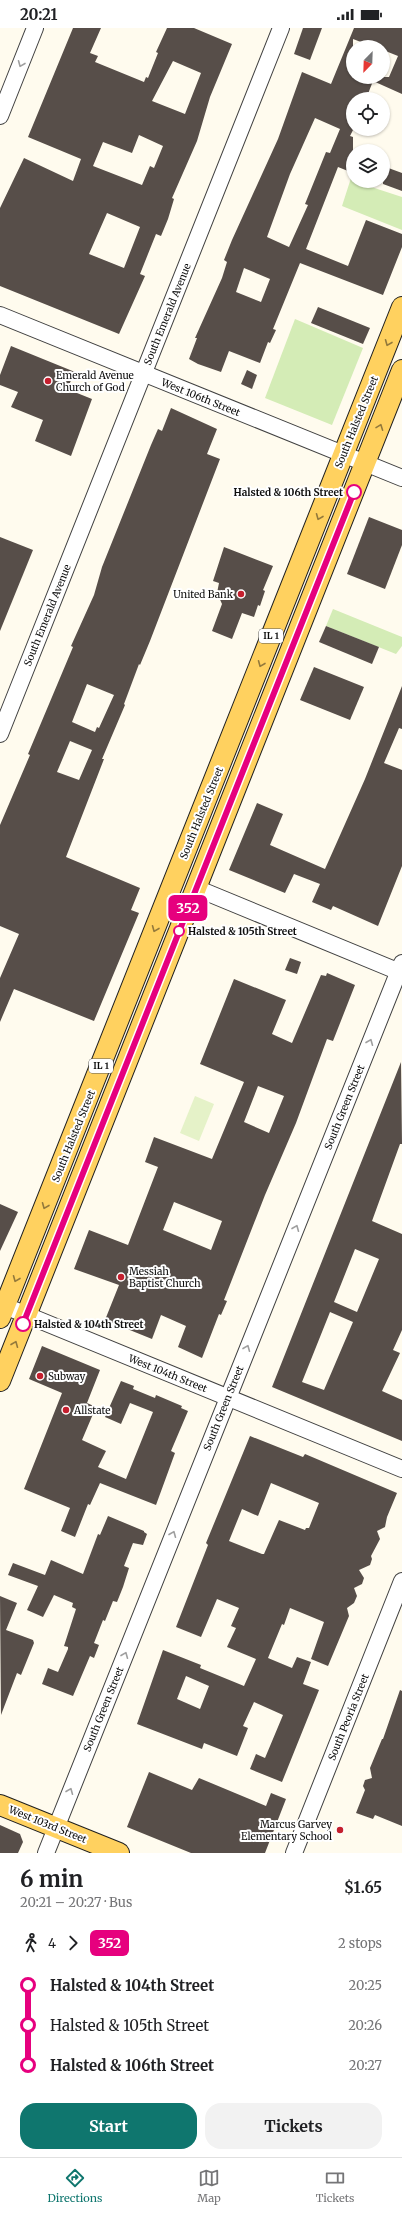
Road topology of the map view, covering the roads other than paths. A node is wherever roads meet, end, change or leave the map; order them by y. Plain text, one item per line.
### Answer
1 (35, 28) edge
2 (281, 28) edge
3 (0, 116) edge
4 (402, 307) edge
5 (0, 315) edge
6 (402, 370) edge
7 (144, 373) junction
8 (343, 455) junction
9 (365, 464) junction
10 (402, 478) edge
11 (0, 734) edge
12 (175, 880) junction
13 (196, 888) junction
14 (401, 969) edge
15 (2, 1310) edge
16 (26, 1315) junction
17 (0, 1382) edge
18 (228, 1398) junction
19 (402, 1469) edge
20 (402, 1581) edge
21 (0, 1805) edge
22 (56, 1827) junction
23 (46, 1853) edge
24 (119, 1853) edge
25 (294, 1853) edge

1 -> 3 street
2 - 7 street, South Emerald Avenue
4 -> 8 main road, South Halsted Street / IL 1
5 - 7 street, West 106th Street
9 -> 6 main road, IL 1
7 - 8 street, West 106th Street
7 - 11 street, South Emerald Avenue
8 - 9 street, West 106th Street
8 -> 12 main road, South Halsted Street / IL 1
9 - 10 street, West 106th Street
9 - 13 main road, IL 1
12 - 13 main road
12 -> 15 main road, South Halsted Street / IL 1
13 - 14 street
13 - 16 main road, IL 1
18 -> 14 street, South Green Street
15 - 16 street, West 104th Street
17 -> 16 main road, IL 1
16 - 18 street, West 104th Street
18 - 19 street, West 104th Street
22 -> 18 street, South Green Street
20 - 25 street, South Peoria Street
21 - 22 main road, West 103rd Street
22 - 23 street, South Green Street
22 - 24 main road, West 103rd Street

